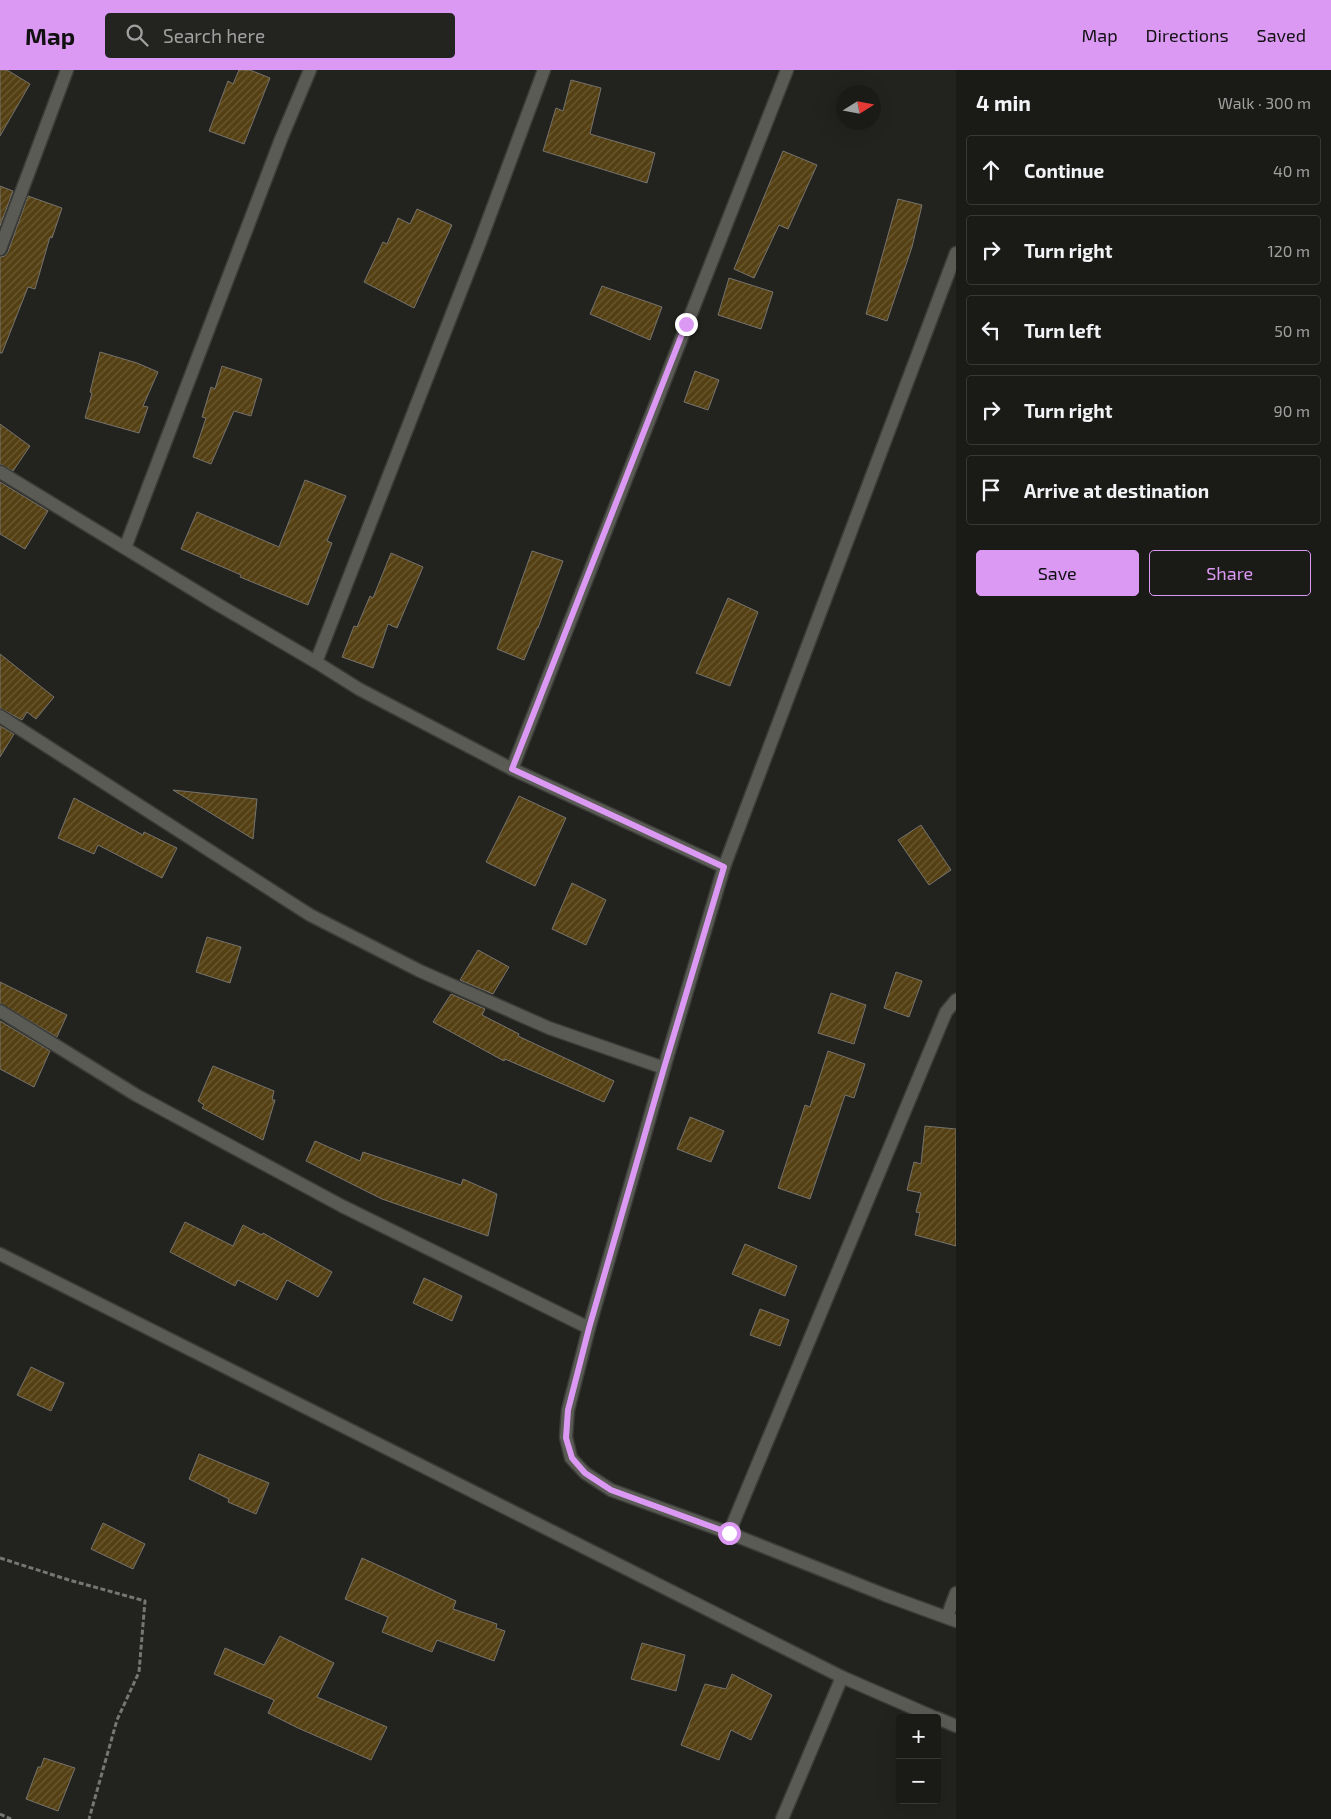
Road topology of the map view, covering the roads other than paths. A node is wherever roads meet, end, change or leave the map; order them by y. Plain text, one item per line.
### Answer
1 (67, 70) edge
2 (310, 70) edge
3 (544, 70) edge
4 (787, 70) edge
5 (0, 248) edge
6 (956, 253) edge
7 (0, 472) edge
8 (125, 548) junction
9 (316, 662) junction
10 (0, 716) edge
11 (512, 769) junction
12 (724, 867) junction
13 (956, 1000) edge
14 (0, 1011) edge
15 (664, 1068) junction
16 (0, 1254) edge
17 (589, 1328) junction
18 (729, 1533) junction
19 (956, 1593) edge
20 (951, 1619) edge
21 (842, 1677) junction
22 (928, 1714) edge
23 (941, 1720) edge
24 (956, 1726) edge
25 (782, 1819) edge

1 - 5 street
2 - 8 street
3 - 9 street
4 - 11 street
6 - 12 street
7 - 8 street
8 - 9 street
9 - 11 street
10 - 15 street
11 - 12 street
12 - 15 street
13 - 18 street
14 - 17 street
15 - 17 street
16 - 21 street
17 - 18 street
18 - 20 street
19 - 20 street
21 - 22 street
21 - 25 street
23 - 24 street

